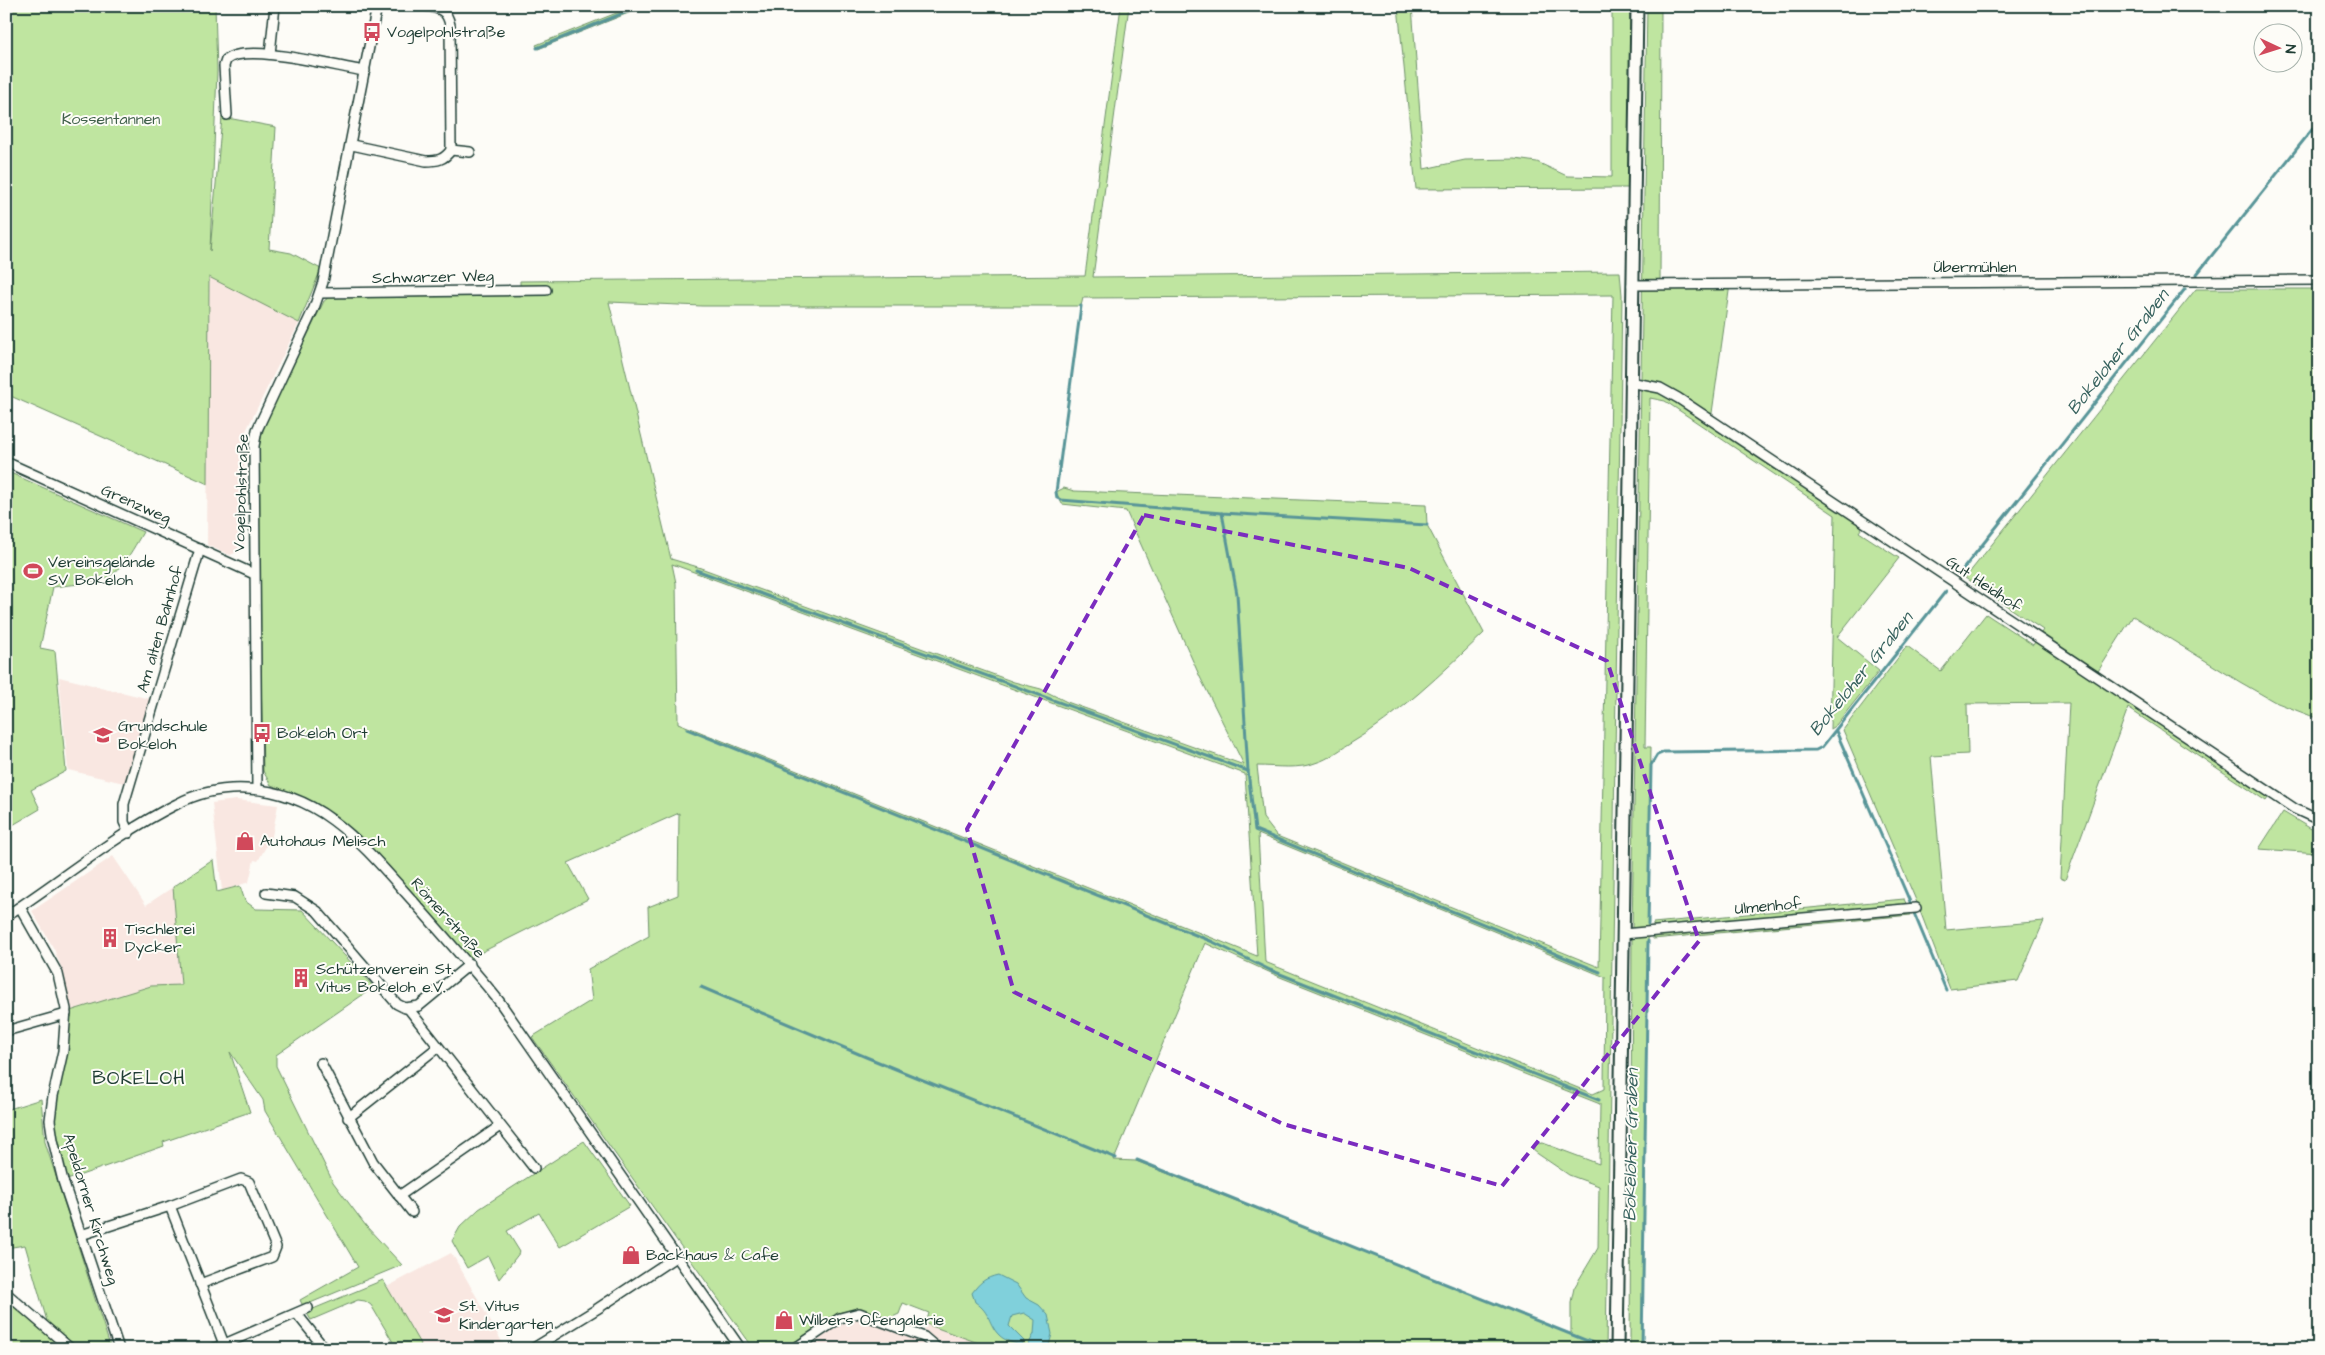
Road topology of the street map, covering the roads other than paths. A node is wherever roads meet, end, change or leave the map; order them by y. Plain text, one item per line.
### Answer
1 (275, 6) edge
2 (377, 6) edge
3 (425, 6) edge
4 (451, 6) edge
5 (1637, 6) edge
6 (448, 17) junction
7 (270, 54) junction
8 (365, 71) junction
9 (227, 115) dead end
10 (352, 145) junction
11 (451, 150) junction
12 (470, 152) dead end
13 (2319, 280) edge
14 (1632, 285) junction
15 (546, 290) dead end
16 (320, 293) junction
17 (1630, 382) junction
18 (6, 462) edge
19 (200, 549) junction
20 (254, 574) junction
21 (257, 789) junction
22 (2319, 820) edge
23 (129, 833) junction
24 (266, 893) dead end
25 (20, 907) junction
26 (1916, 908) dead end
27 (6, 916) edge
28 (1622, 934) junction
29 (470, 964) junction
30 (408, 1008) junction
31 (66, 1014) junction
32 (6, 1031) edge
33 (438, 1046) junction
34 (320, 1063) dead end
35 (348, 1118) junction
36 (500, 1126) junction
37 (534, 1168) dead end
38 (399, 1196) junction
39 (170, 1206) junction
40 (412, 1212) dead end
41 (81, 1235) junction
42 (677, 1256) junction
43 (200, 1284) junction
44 (6, 1294) edge
45 (308, 1308) dead end
46 (297, 1314) junction
47 (224, 1344) junction
48 (71, 1349) edge
49 (119, 1349) edge
50 (213, 1349) edge
51 (325, 1349) edge
52 (532, 1349) edge
53 (741, 1349) edge
54 (794, 1349) edge
55 (938, 1349) edge
56 (1617, 1349) edge

1 - 7 street
2 - 8 street, Vogelpohlstraße
3 - 6 street
4 - 6 street
5 - 14 main road
6 - 11 street
7 - 8 street
7 - 9 street
8 - 10 street, Vogelpohlstraße
10 - 11 street
10 - 16 street, Vogelpohlstraße
11 - 12 street
13 - 14 street, Übermühlen
14 - 17 main road
15 - 16 street, Schwarzer Weg
16 - 20 street, Vogelpohlstraße
17 - 22 street, Gut Heidhof
17 - 28 main road
18 - 19 street, Grenzweg
19 - 20 street, Grenzweg
19 - 23 street, Am alten Bahnhof
20 - 21 street, Vogelpohlstraße
21 - 23 street, Römerstraße
21 - 29 street, Römerstraße
23 - 25 street, Römerstraße
24 - 30 street
25 - 27 street, Römerstraße
25 - 31 street, Apeldorner Kirchweg
26 - 28 street, Ulmenhof
28 - 56 main road
29 - 30 street
29 - 42 street, Römerstraße
30 - 33 street
31 - 32 street
31 - 41 street, Apeldorner Kirchweg
33 - 35 street
33 - 36 street
34 - 35 street
35 - 38 street
36 - 37 street
36 - 38 street
38 - 40 street
39 - 41 street
39 - 43 street
39 - 43 street
41 - 49 street, Apeldorner Kirchweg
42 - 52 street
42 - 53 street, Römerstraße
43 - 47 street
44 - 48 street
45 - 46 street
46 - 47 street
46 - 51 street
47 - 50 street
54 - 55 street

